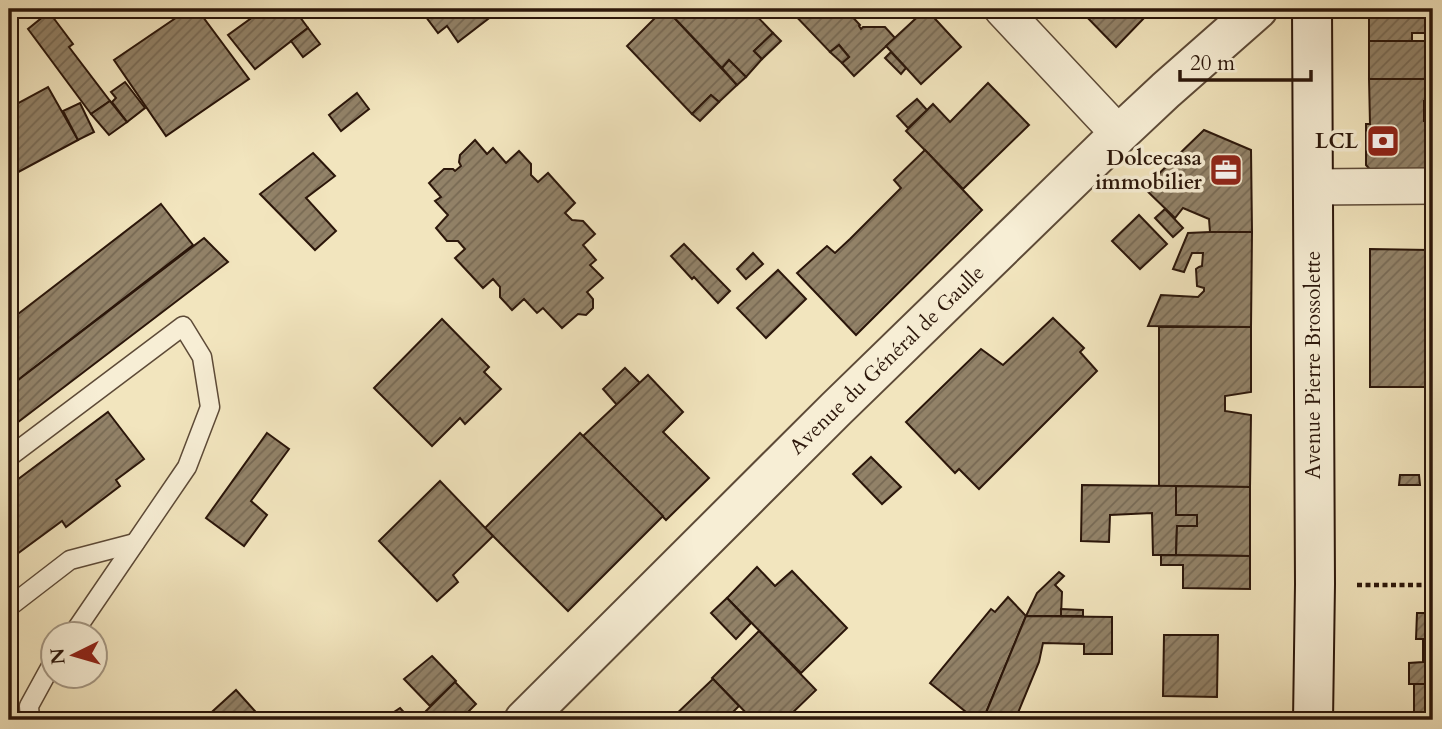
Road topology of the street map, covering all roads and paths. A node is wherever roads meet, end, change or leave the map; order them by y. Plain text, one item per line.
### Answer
1 (1002, 9) edge
2 (1258, 9) edge
3 (1312, 9) edge
4 (1119, 134) junction
5 (1433, 186) edge
6 (1312, 187) junction
7 (9, 457) edge
8 (135, 542) junction
9 (1315, 584) junction
10 (1433, 585) edge
11 (9, 607) edge
12 (83, 620) edge
13 (38, 690) edge
14 (30, 720) edge
15 (524, 720) edge
16 (1313, 720) edge

1 - 4 street
2 - 4 street, Avenue du Général de Gaulle
3 - 6 street, Avenue Pierre Brossolette
4 - 15 street, Avenue du Général de Gaulle
5 - 6 street
6 - 9 street, Avenue Pierre Brossolette
7 - 8 lane
8 - 11 lane
8 - 12 lane
9 - 10 path
9 - 16 street, Avenue Pierre Brossolette
13 - 14 lane

